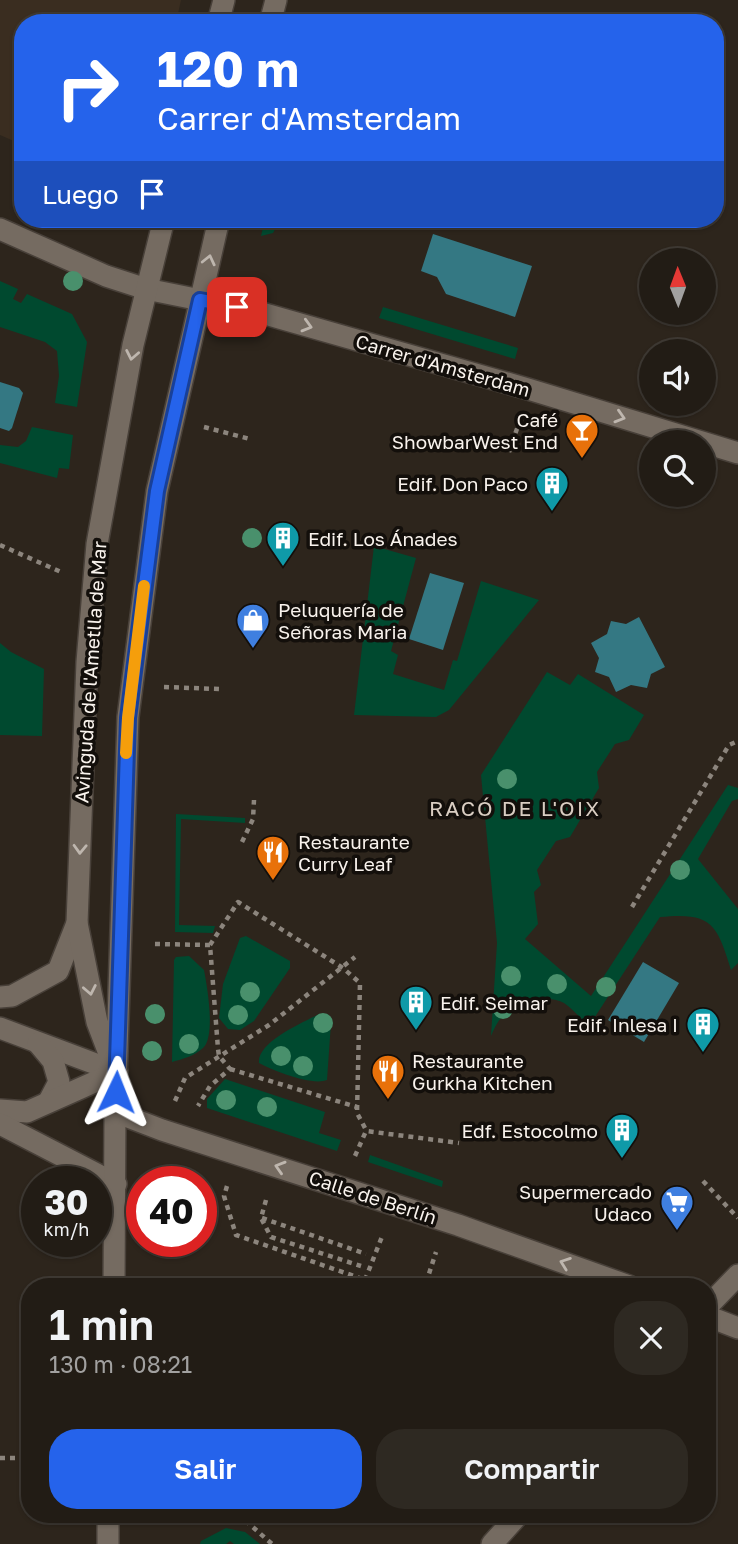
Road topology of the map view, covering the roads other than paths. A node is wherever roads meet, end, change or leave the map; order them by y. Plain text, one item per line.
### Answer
1 (162, 228) edge
2 (217, 228) edge
3 (0, 229) edge
4 (146, 289) junction
5 (200, 300) junction
6 (738, 453) edge
7 (77, 923) junction
8 (0, 996) edge
9 (0, 1028) edge
10 (38, 1044) junction
11 (117, 1072) junction
12 (49, 1101) junction
13 (0, 1110) edge
14 (115, 1112) junction
15 (0, 1124) edge
16 (116, 1184) junction
17 (738, 1275) edge
18 (114, 1278) edge
19 (607, 1278) edge
20 (716, 1298) edge
21 (716, 1319) edge
22 (738, 1328) edge
23 (108, 1523) edge
24 (511, 1523) edge
25 (108, 1544) edge
26 (492, 1544) edge

1 - 4 street, Avinguda de l'Ametlla de Mar
5 -> 2 street, Avinguda de l'Ametlla de Mar
3 - 4 street, Carrer d'Amsterdam
4 - 5 street, Carrer d'Amsterdam
4 -> 7 street, Avinguda de l'Ametlla de Mar
5 -> 6 street, Carrer d'Amsterdam
5 - 11 street, Avinguda de l'Ametlla de Mar
7 - 8 street, Avinguda de l'Ametlla de Mar
7 -> 11 street, Avinguda de l'Ametlla de Mar
9 - 10 street
10 - 11 street
10 - 12 street
11 - 12 street
11 - 14 street, Avinguda de l'Ametlla de Mar
12 - 13 street
14 - 16 street, Avinguda de l'Ametlla de Mar
19 -> 14 street, Calle de Berlín
15 - 16 street
16 - 18 street, Avinguda de l'Ametlla de Mar
17 - 20 street
21 - 22 street
23 - 25 street
24 - 26 street

